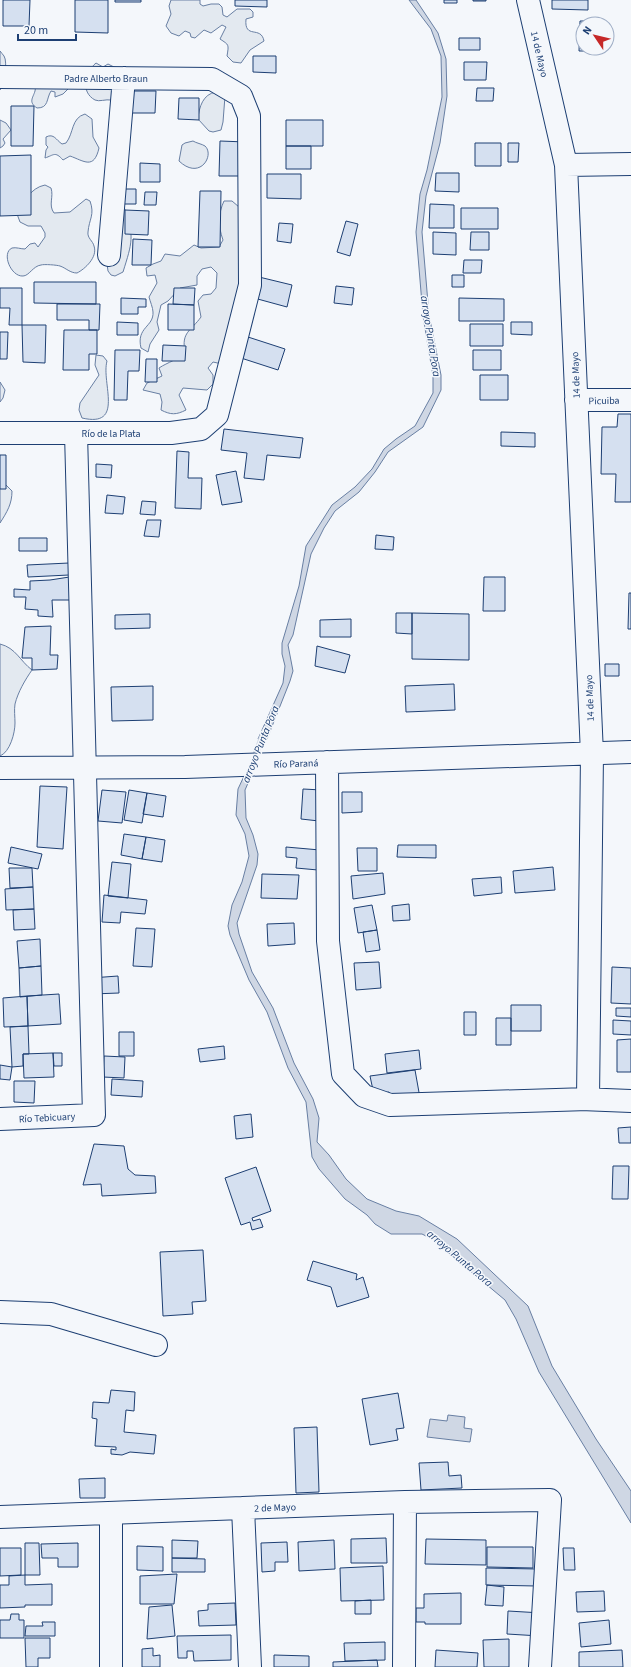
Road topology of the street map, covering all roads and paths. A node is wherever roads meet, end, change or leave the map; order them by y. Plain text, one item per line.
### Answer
1 (528, 0) edge
2 (0, 78) edge
3 (124, 78) junction
4 (631, 164) edge
5 (566, 165) junction
6 (109, 255) dead end
7 (576, 400) junction
8 (631, 400) edge
9 (217, 415) joint
10 (0, 433) edge
11 (76, 433) junction
12 (631, 752) edge
13 (592, 754) junction
14 (327, 762) junction
15 (85, 767) junction
16 (0, 768) edge
17 (581, 1099) junction
18 (631, 1101) edge
19 (0, 1120) edge
20 (0, 1312) edge
21 (156, 1345) dead end
22 (405, 1502) junction
23 (243, 1508) junction
24 (111, 1513) junction
25 (0, 1517) edge
26 (111, 1667) edge
27 (250, 1667) edge
28 (404, 1667) edge
29 (540, 1667) edge

1 - 5 street, 14 de Mayo
2 - 3 street, Padre Alberto Braun
3 - 6 street
3 - 9 street, Padre Alberto Braun
4 - 5 street
5 - 7 street, 14 de Mayo
7 - 8 street, Picuiba
7 - 13 street, 14 de Mayo
9 - 11 street, Río de la Plata
10 - 11 street, Río de la Plata
11 - 15 street
12 - 13 street, Río Paraná
13 - 14 street, Río Paraná
13 - 17 street, 14 de Mayo
14 - 15 street, Río Paraná
14 - 17 street
15 - 16 street, Río Paraná
15 - 19 street, Río Tebicuary
17 - 18 street
20 - 21 street
22 - 23 street, 2 de Mayo
22 - 28 street
22 - 29 street, 2 de Mayo
23 - 24 street, 2 de Mayo
23 - 27 street
24 - 25 street, 2 de Mayo
24 - 26 street

